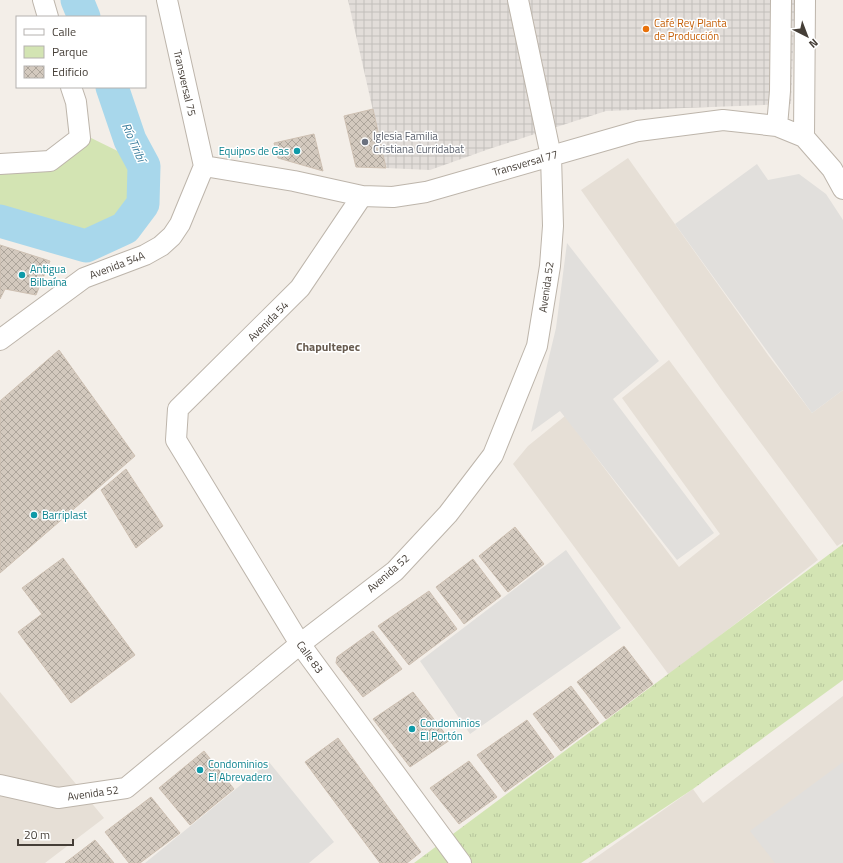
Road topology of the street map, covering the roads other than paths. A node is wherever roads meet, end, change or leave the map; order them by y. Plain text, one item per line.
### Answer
1 (42, 0) edge
2 (167, 0) edge
3 (518, 0) edge
4 (781, 0) edge
5 (805, 0) edge
6 (48, 16) edge
7 (71, 88) edge
8 (777, 126) junction
9 (804, 137) junction
10 (551, 156) junction
11 (0, 164) edge
12 (204, 166) junction
13 (838, 166) edge
14 (843, 190) edge
15 (362, 196) junction
16 (0, 340) edge
17 (176, 440) joint
18 (300, 644) junction
19 (0, 786) edge
20 (461, 863) edge

1 - 6 street
2 - 12 street, Transversal 75
3 - 10 street, Avenida 52
4 - 8 street
5 - 9 street
7 - 11 street
8 - 9 street, Transversal 77
8 - 10 street, Transversal 77
9 - 13 street, Transversal 77
10 - 15 street, Transversal 77
10 - 18 street, Avenida 52
12 - 15 street, Transversal 77
12 - 16 street, Avenida 54A
13 - 14 street, Transversal 77
15 - 17 street, Avenida 54
17 - 18 street, Calle 83
18 - 19 street, Avenida 52
18 - 20 street, Calle 83

